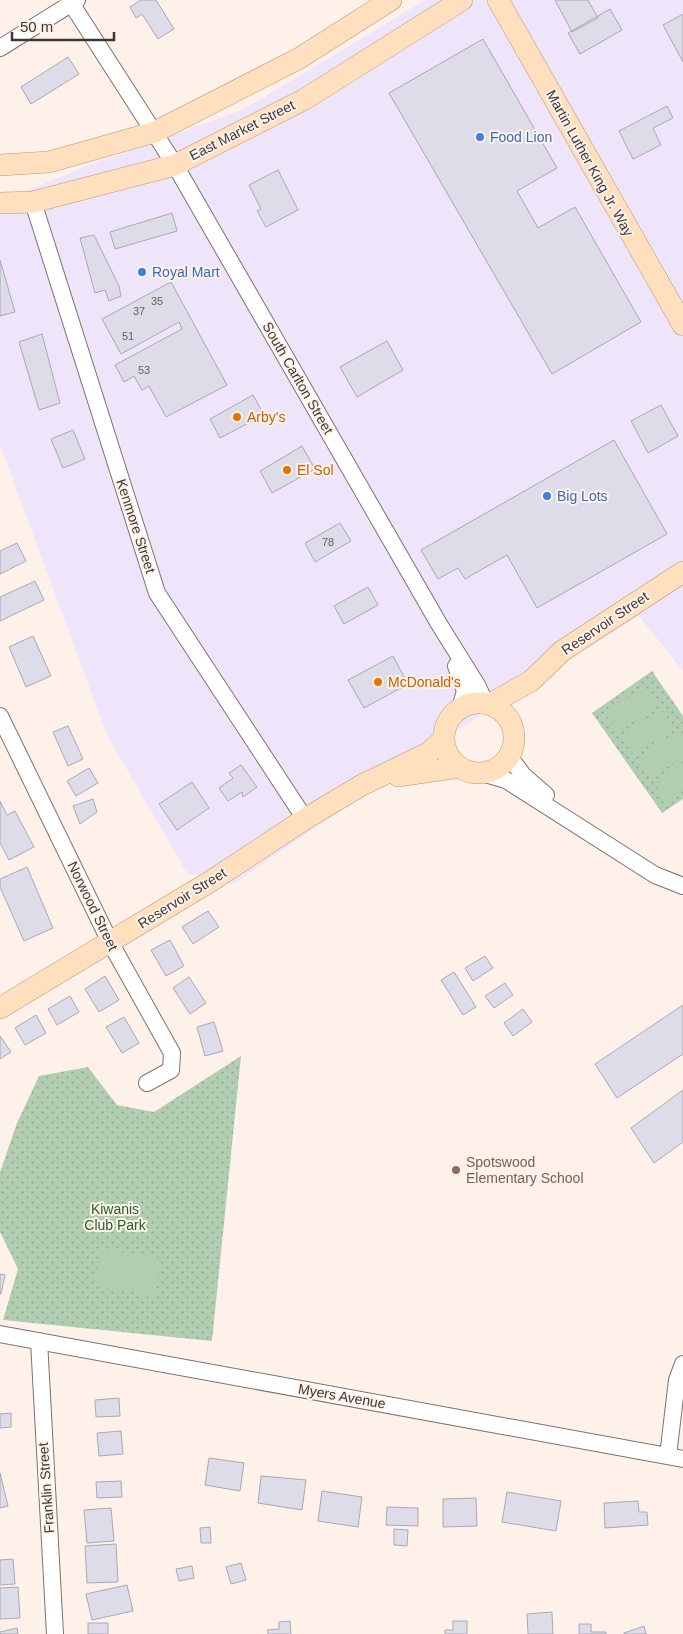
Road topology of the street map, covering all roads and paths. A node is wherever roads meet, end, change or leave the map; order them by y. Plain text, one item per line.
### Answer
1 (391, 0) edge
2 (462, 0) edge
3 (498, 0) edge
4 (73, 1) edge
5 (0, 48) edge
6 (155, 132) junction
7 (0, 165) edge
8 (175, 165) junction
9 (33, 202) junction
10 (0, 203) edge
11 (683, 325) edge
12 (683, 572) edge
13 (439, 624) junction
14 (531, 681) junction
15 (488, 704) junction
16 (460, 708) junction
17 (0, 716) edge
18 (510, 724) junction
19 (444, 738) junction
20 (509, 756) junction
21 (460, 767) junction
22 (482, 773) junction
23 (362, 785) junction
24 (305, 819) junction
25 (584, 830) junction
26 (683, 886) edge
27 (110, 942) junction
28 (0, 1008) edge
29 (148, 1083) dead end
30 (0, 1334) edge
31 (39, 1341) junction
32 (683, 1364) edge
33 (675, 1458) edge
34 (55, 1634) edge

1 - 6 main road
2 - 8 main road, East Market Street
3 - 11 main road, Martin Luther King Jr. Way
4 - 5 street
4 - 6 street, South Carlton Street
6 - 7 main road
6 - 8 street, South Carlton Street
8 - 9 main road, East Market Street
8 - 13 street, South Carlton Street
9 - 10 main road, East Market Street
9 - 24 street, Kenmore Street
12 - 14 main road, Reservoir Street
13 - 15 street, South Carlton Street
13 - 16 street, South Carlton Street
14 - 15 main road, Reservoir Street
14 - 18 main road, Reservoir Street
15 - 16 main road
15 - 18 main road
16 - 19 main road
17 - 27 street, Norwood Street
18 - 20 main road
19 - 21 main road
19 - 23 main road, Reservoir Street
20 - 22 main road
20 - 25 street
21 - 22 main road
21 - 23 main road, Reservoir Street
22 - 25 street
23 - 24 main road, Reservoir Street
24 - 27 main road, Reservoir Street
25 - 26 street
27 - 28 main road, Reservoir Street
27 - 29 street, Norwood Street
30 - 31 street, Myers Avenue
31 - 33 street, Myers Avenue
31 - 34 street, Franklin Street
32 - 33 street

